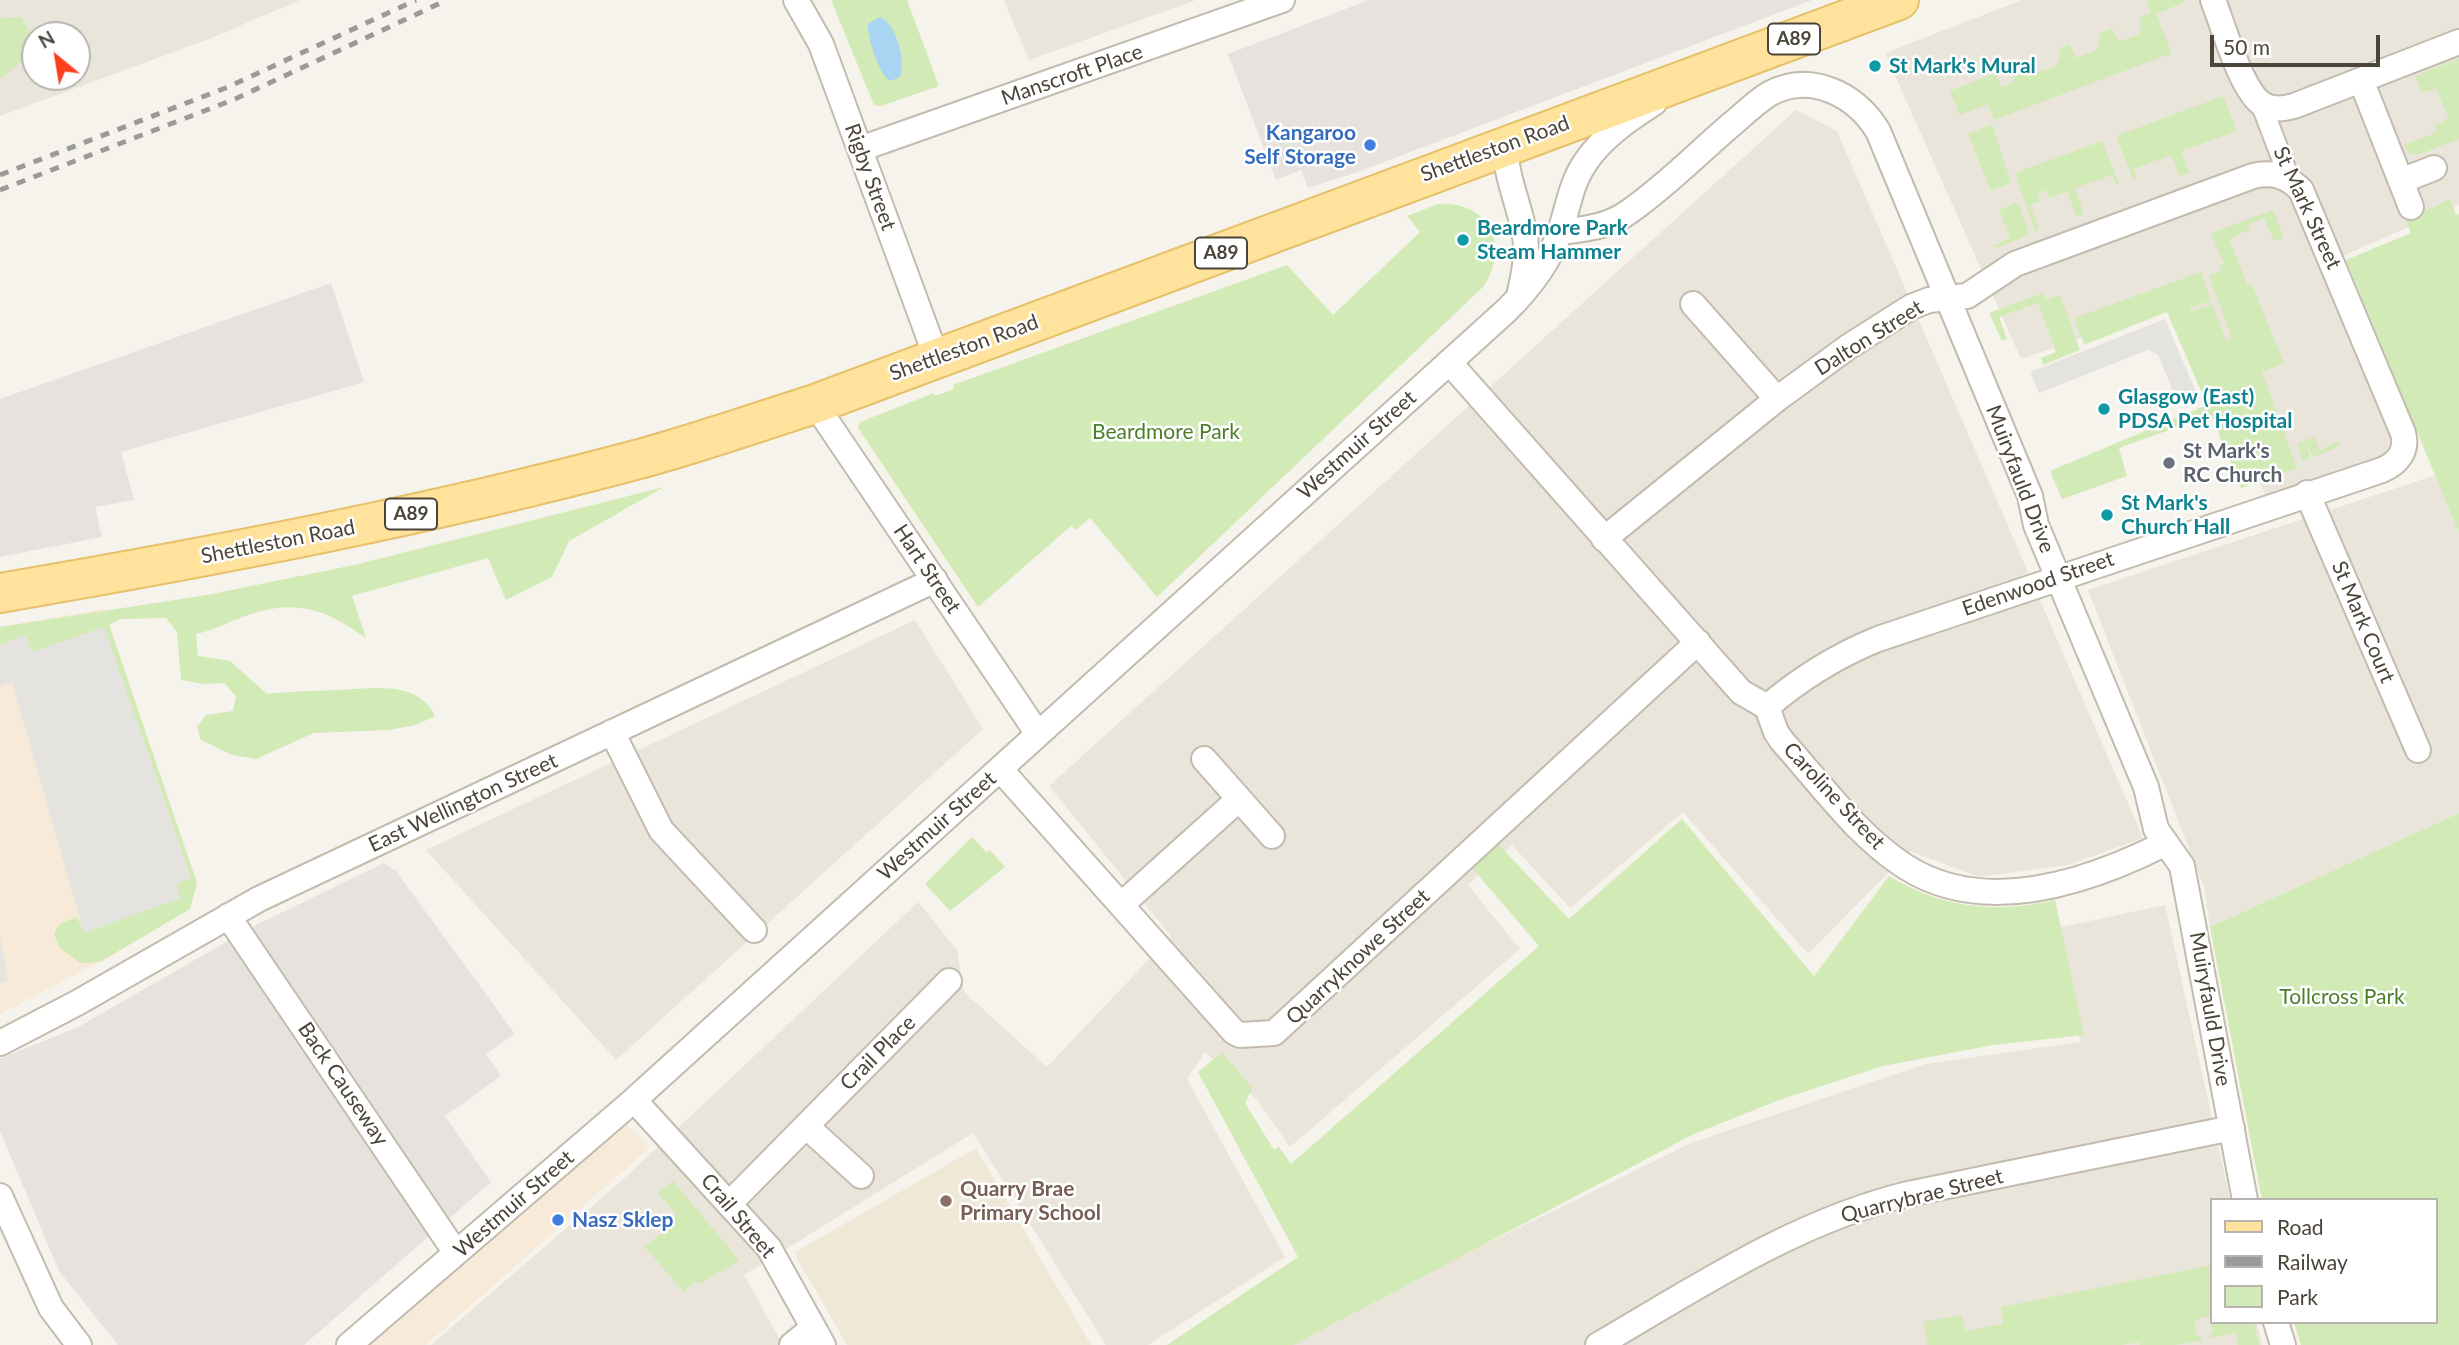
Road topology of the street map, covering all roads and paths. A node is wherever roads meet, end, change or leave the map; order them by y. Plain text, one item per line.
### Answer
1 (796, 0) edge
2 (1282, 0) edge
3 (1899, 0) edge
4 (2213, 0) edge
5 (2459, 41) edge
6 (1689, 78) junction
7 (2361, 80) junction
8 (2261, 104) junction
9 (1505, 146) junction
10 (860, 149) junction
11 (2434, 168) dead end
12 (2290, 180) junction
13 (2401, 181) junction
14 (2412, 207) dead end
15 (1560, 232) junction
16 (1518, 300) junction
17 (1948, 300) junction
18 (1693, 304) dead end
19 (937, 359) junction
20 (1449, 362) junction
21 (1777, 399) junction
22 (815, 404) junction
23 (2399, 459) joint
24 (2307, 493) junction
25 (1604, 539) junction
26 (2060, 577) junction
27 (935, 580) junction
28 (0, 593) edge
29 (1698, 642) junction
30 (1767, 707) junction
31 (612, 732) junction
32 (1038, 734) junction
33 (2418, 750) dead end
34 (1204, 759) dead end
35 (1000, 769) junction
36 (1239, 799) junction
37 (1272, 836) dead end
38 (2165, 843) junction
39 (1121, 905) junction
40 (228, 916) junction
41 (754, 930) dead end
42 (949, 981) dead end
43 (0, 1043) edge
44 (634, 1100) junction
45 (806, 1126) junction
46 (2232, 1128) junction
47 (861, 1177) dead end
48 (0, 1196) edge
49 (2245, 1198) edge
50 (730, 1203) junction
51 (456, 1253) junction
52 (2277, 1324) edge
53 (818, 1336) edge
54 (79, 1345) edge
55 (349, 1345) edge
56 (792, 1345) edge
57 (1598, 1345) edge
58 (2283, 1345) edge

1 - 10 street, Rigby Street
2 - 10 street, Manscroft Place
3 - 6 main road, Shettleston Road / A89
4 - 8 street, St Mark Street
5 - 7 street
6 - 9 main road, Shettleston Road / A89
6 - 15 street, Westmuir Street
7 - 8 street
7 - 13 street
8 - 12 street, St Mark Street
9 - 16 street
9 - 19 main road, Shettleston Road / A89
10 - 19 street, Rigby Street
11 - 13 street
12 - 17 street, Dalton Street
12 - 23 street, St Mark Street
13 - 14 street
15 - 16 street, Westmuir Street
15 - 17 street, Muiryfauld Drive
16 - 20 street, Westmuir Street
17 - 21 street, Dalton Street
17 - 26 street, Muiryfauld Drive
18 - 21 street
19 - 22 main road, Shettleston Road / A89
20 - 25 street
20 - 32 street, Westmuir Street
21 - 25 street, Dalton Street
22 - 27 street, Hart Street
22 - 28 main road, Shettleston Road / A89
23 - 24 street, Edenwood Street
24 - 26 street, Edenwood Street
24 - 33 street, St Mark Court
25 - 29 street
26 - 30 street, Edenwood Street
26 - 38 street, Muiryfauld Drive
27 - 31 street, East Wellington Street
27 - 32 street, Hart Street
29 - 30 street
29 - 39 street, Quarryknowe Street
30 - 38 street, Caroline Street
31 - 40 street, East Wellington Street
31 - 41 street
32 - 35 street, Westmuir Street
34 - 36 street
35 - 39 street, Quarryknowe Street
35 - 44 street, Westmuir Street
36 - 37 street
36 - 39 street
38 - 46 street, Muiryfauld Drive
40 - 43 street, East Wellington Street
40 - 51 street, Back Causeway
42 - 45 street, Crail Place
44 - 50 street, Crail Street
44 - 51 street, Westmuir Street
45 - 47 street
45 - 50 street, Crail Place
46 - 49 street, Muiryfauld Drive
46 - 57 street, Quarrybrae Street
48 - 54 street
50 - 53 street, Crail Street
51 - 55 street, Westmuir Street
52 - 58 street
53 - 56 street

